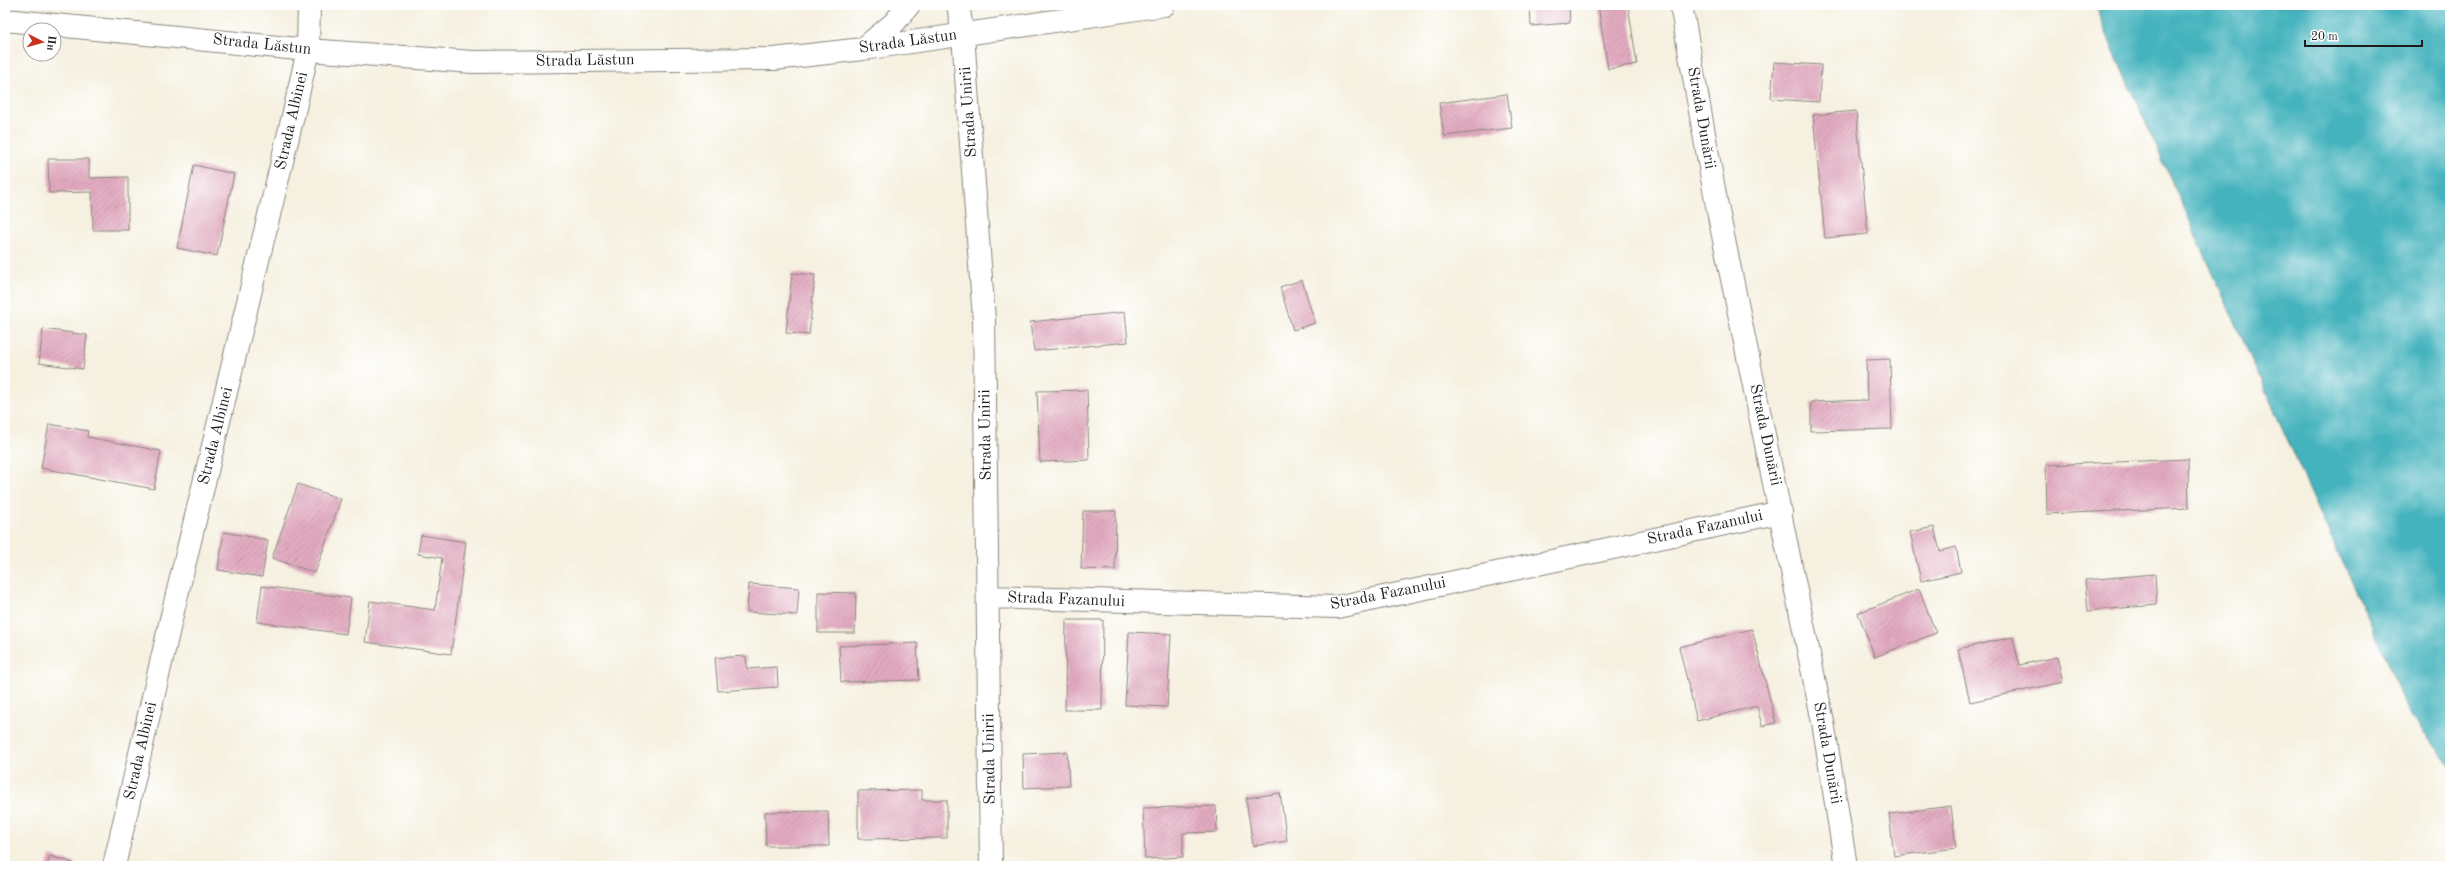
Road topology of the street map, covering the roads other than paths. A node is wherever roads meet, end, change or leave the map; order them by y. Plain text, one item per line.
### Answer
1 (309, 5) edge
2 (909, 5) edge
3 (958, 5) edge
4 (1164, 5) edge
5 (1681, 5) edge
6 (5, 20) edge
7 (963, 35) junction
8 (862, 49) junction
9 (308, 50) junction
10 (1782, 512) junction
11 (988, 597) junction
12 (114, 866) edge
13 (991, 866) edge
14 (1846, 866) edge

1 - 9 street, Strada Albinei
2 - 8 street
3 - 7 street, Strada Unirii
4 - 7 street, Strada Lăstun
5 - 10 street, Strada Dunării
6 - 9 street, Strada Lăstun
7 - 8 street, Strada Lăstun
7 - 11 street, Strada Unirii
8 - 9 street, Strada Lăstun
9 - 12 street, Strada Albinei
10 - 11 street, Strada Fazanului
10 - 14 street, Strada Dunării
11 - 13 street, Strada Unirii

